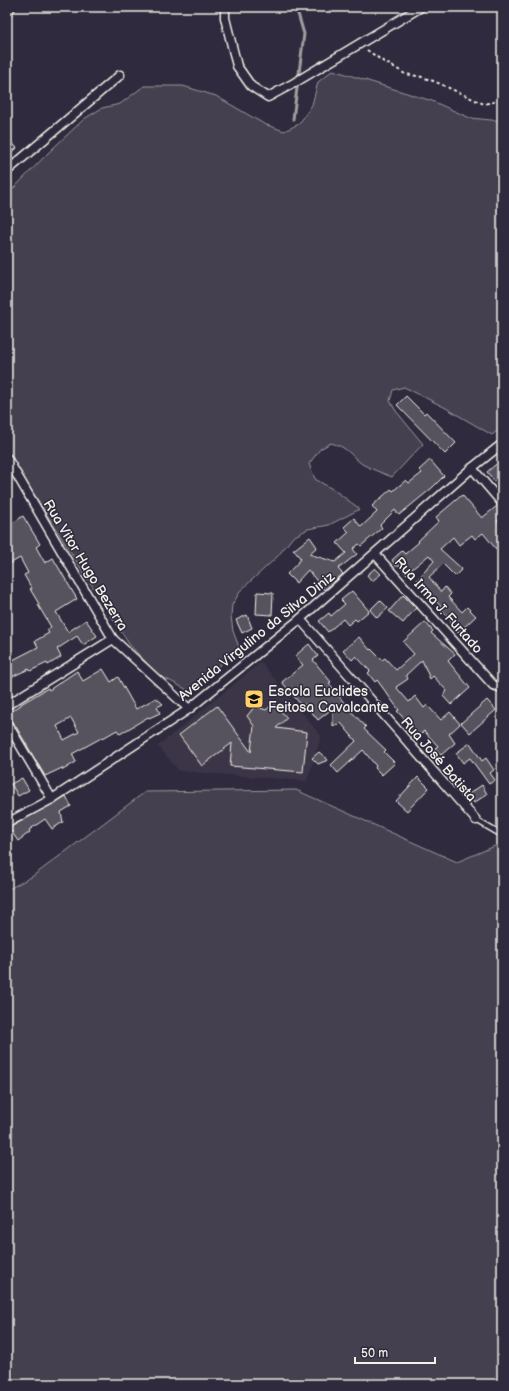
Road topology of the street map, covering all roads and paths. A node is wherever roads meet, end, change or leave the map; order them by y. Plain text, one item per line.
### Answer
1 (11, 7) edge
2 (225, 7) edge
3 (421, 7) edge
4 (7, 13) edge
5 (357, 46) junction
6 (120, 75) dead end
7 (502, 100) edge
8 (7, 171) edge
9 (502, 444) edge
10 (7, 458) edge
11 (472, 468) junction
12 (502, 503) edge
13 (375, 554) junction
14 (300, 619) junction
15 (113, 639) junction
16 (502, 689) edge
17 (7, 705) edge
18 (189, 709) junction
19 (7, 723) edge
20 (52, 799) junction
21 (476, 820) joint
22 (7, 823) edge
23 (502, 834) edge

1 - 4 street
2 - 5 street
3 - 5 street
5 - 7 path
6 - 8 street
9 - 11 street, Avenida Virgulino da Silva Diniz
10 - 15 street, Rua Vitor Hugo Bezerra
11 - 12 street
11 - 13 street, Avenida Virgulino da Silva Diniz
13 - 14 street, Avenida Virgulino da Silva Diniz
13 - 16 street, Rua Irma J. Furtado
14 - 18 street, Avenida Virgulino da Silva Diniz
14 - 21 street, Rua José Batista
15 - 17 street
15 - 18 street, Rua Vitor Hugo Bezerra
18 - 20 street, Avenida Virgulino da Silva Diniz
19 - 20 street
20 - 22 street, Avenida Virgulino da Silva Diniz
21 - 23 lane, Rua José Batista

